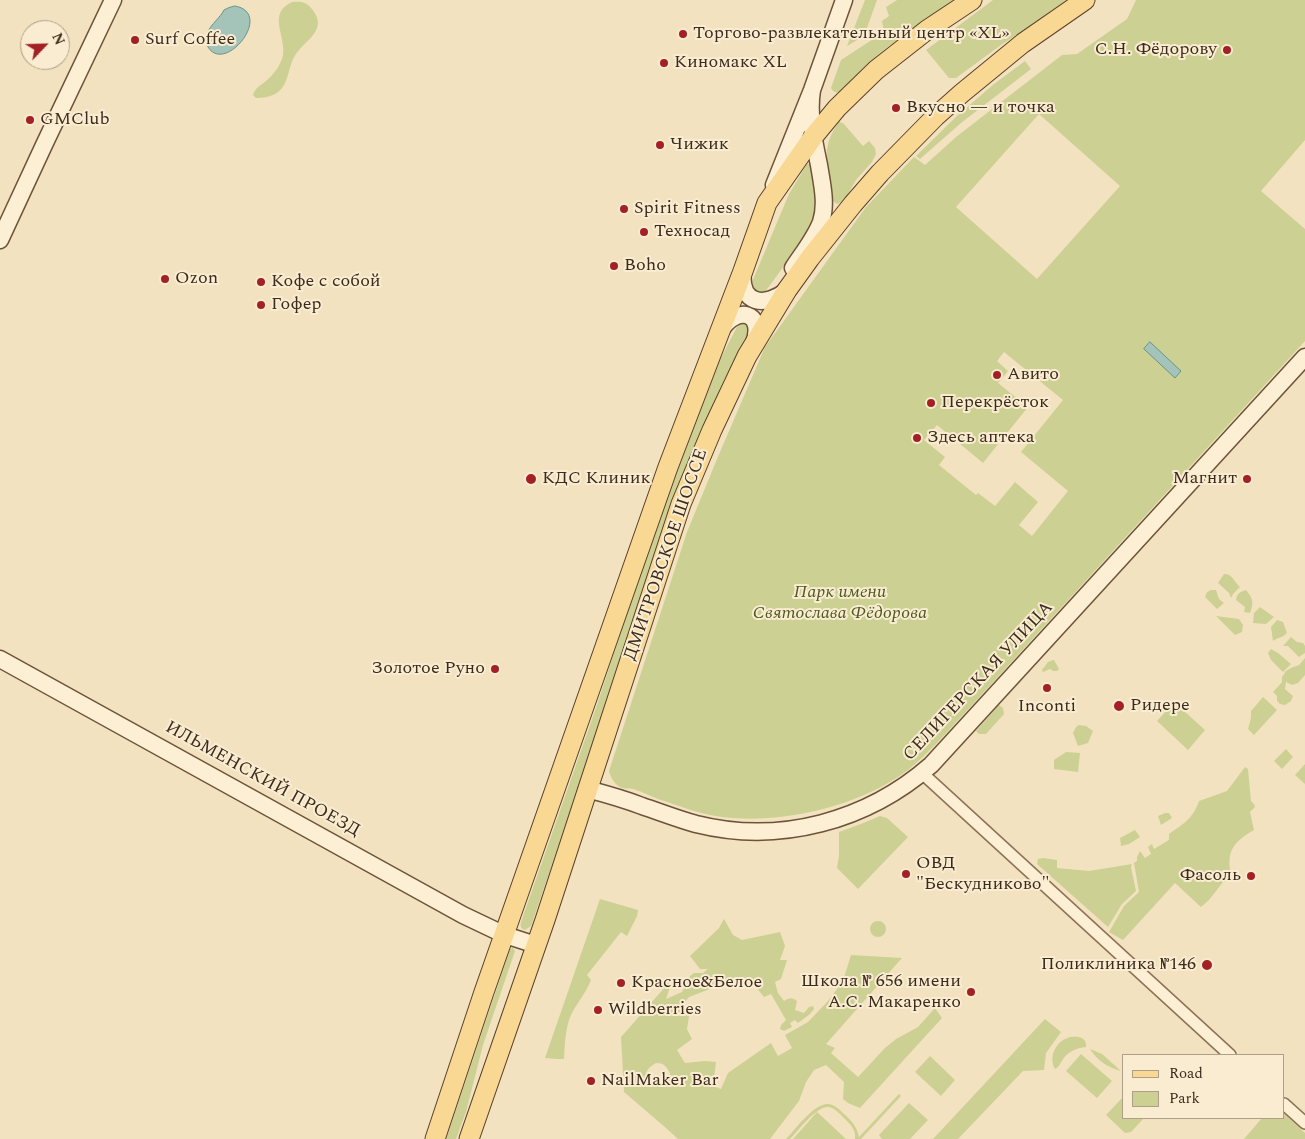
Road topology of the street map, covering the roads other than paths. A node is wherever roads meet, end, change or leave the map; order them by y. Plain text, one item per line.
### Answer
1 (113, 0) edge
2 (844, 0) edge
3 (972, 0) edge
4 (1086, 0) edge
5 (812, 90) junction
6 (813, 136) junction
7 (767, 203) junction
8 (0, 240) edge
9 (743, 271) junction
10 (780, 294) junction
11 (718, 334) junction
12 (754, 343) junction
13 (1305, 357) edge
14 (0, 659) edge
15 (922, 774) junction
16 (587, 789) junction
17 (505, 935) junction
18 (536, 945) junction
19 (1229, 1054) edge
20 (1285, 1105) edge
21 (1305, 1123) edge
22 (435, 1139) edge
23 (470, 1139) edge

1 - 8 street
2 - 5 street
3 - 6 main road, ДМИТРОВСКОЕ ШОССЕ
4 - 10 main road, ДМИТРОВСКОЕ ШОССЕ
5 - 6 street
5 - 7 street
6 - 7 main road, ДМИТРОВСКОЕ ШОССЕ
6 - 10 street, ДМИТРОВСКОЕ ШОССЕ
7 - 9 main road, ДМИТРОВСКОЕ ШОССЕ
9 - 10 street
9 - 11 main road, ДМИТРОВСКОЕ ШОССЕ
10 - 12 main road, ДМИТРОВСКОЕ ШОССЕ
11 - 12 street
11 - 17 main road, ДМИТРОВСКОЕ ШОССЕ
12 - 16 main road, ДМИТРОВСКОЕ ШОССЕ
13 - 15 street, СЕЛИГЕРСКАЯ УЛИЦА
14 - 17 street, ИЛЬМЕНСКИЙ ПРОЕЗД
15 - 16 street, СЕЛИГЕРСКАЯ УЛИЦА
15 - 19 street
16 - 18 main road, ДМИТРОВСКОЕ ШОССЕ
17 - 18 street
17 - 22 main road, ДМИТРОВСКОЕ ШОССЕ
18 - 23 main road, ДМИТРОВСКОЕ ШОССЕ
20 - 21 street

